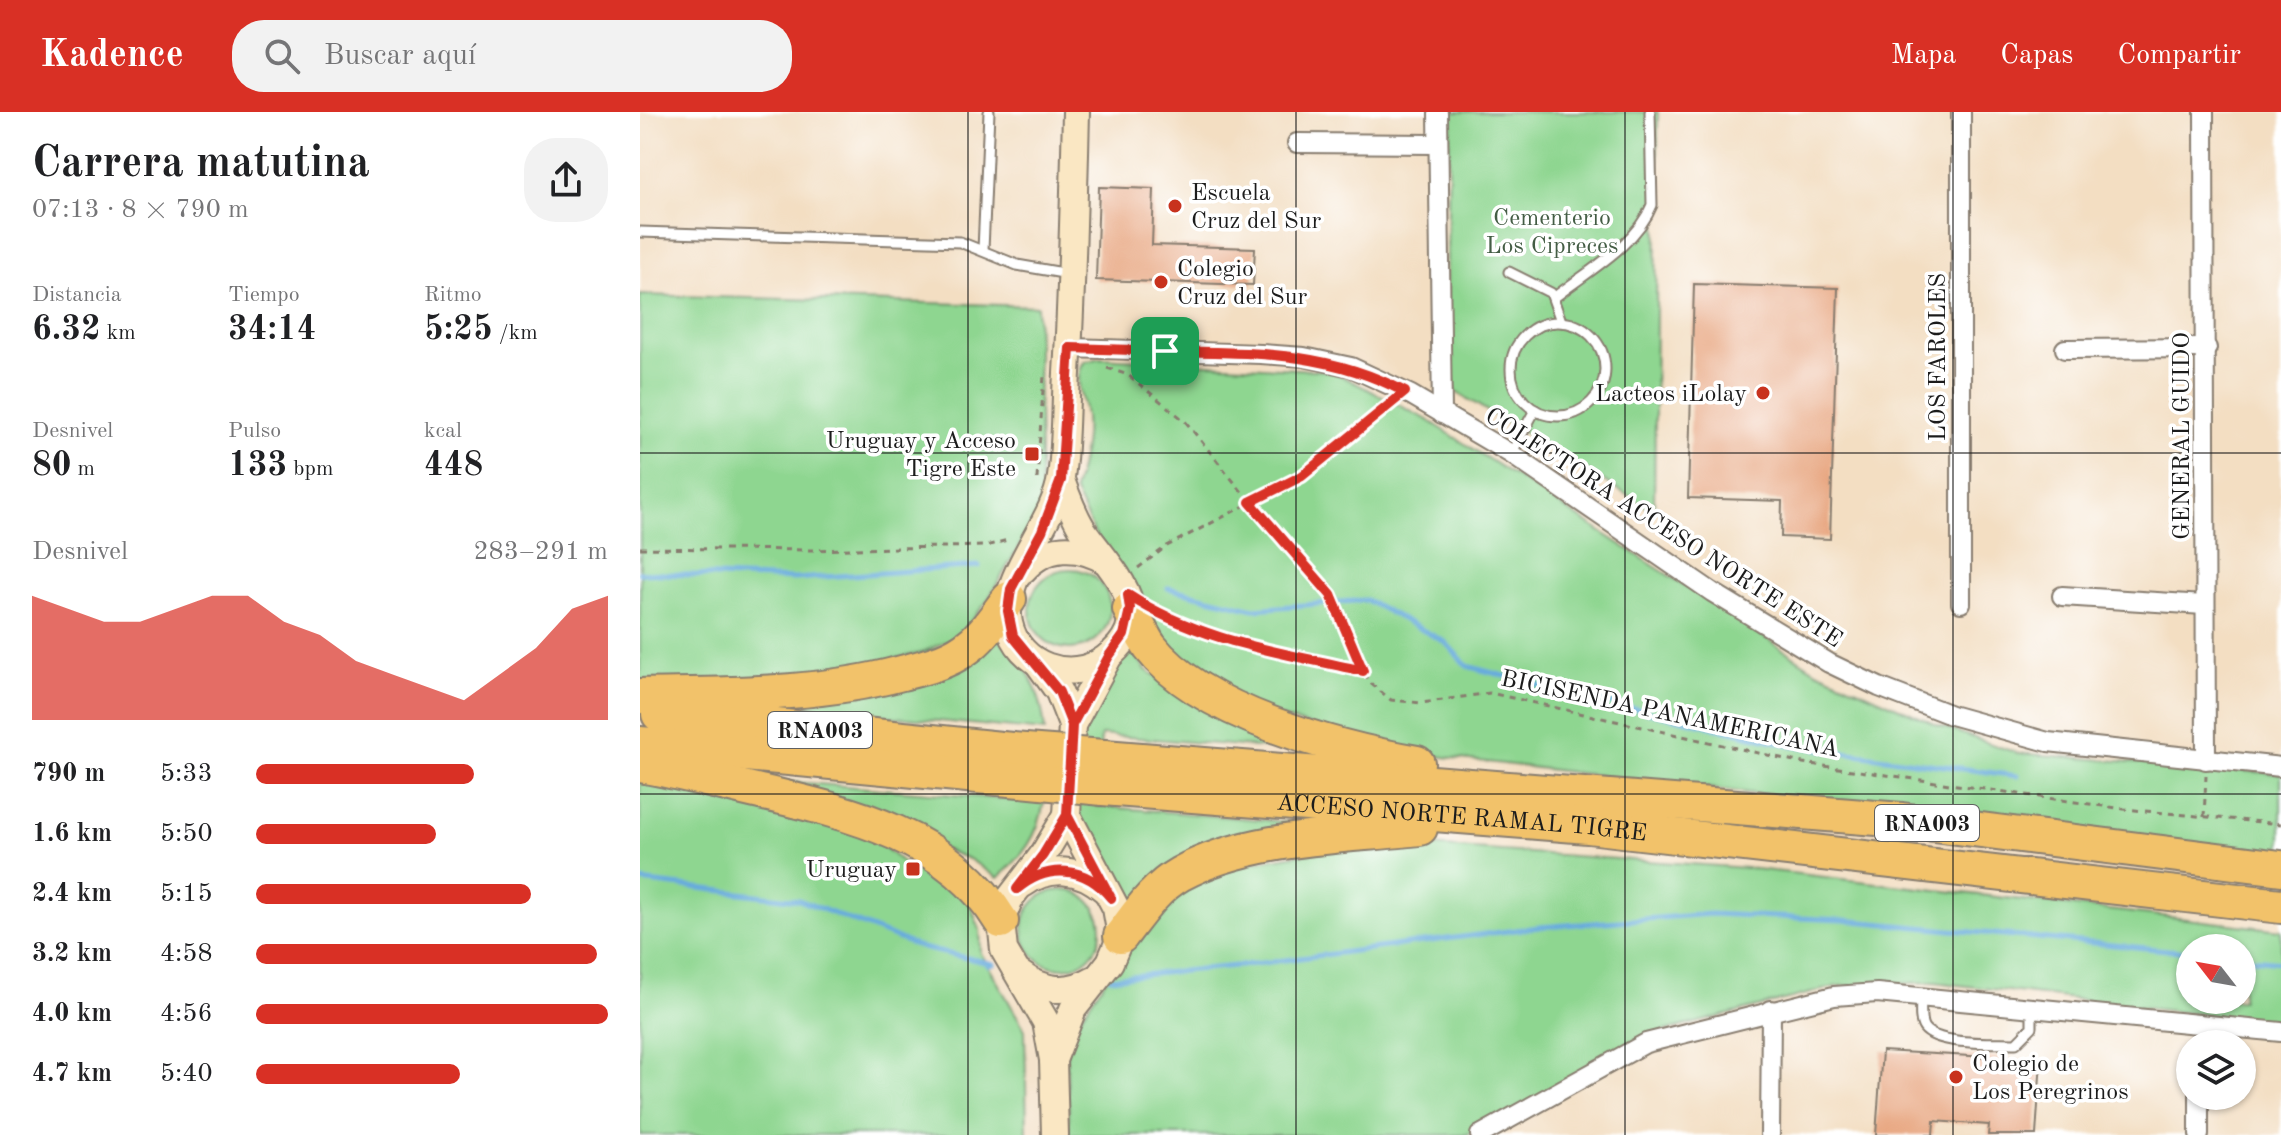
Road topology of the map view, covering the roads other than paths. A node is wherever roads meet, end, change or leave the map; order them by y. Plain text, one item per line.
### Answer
1 (989, 112) edge
2 (1076, 112) edge
3 (1438, 112) edge
4 (1650, 112) edge
5 (1961, 112) edge
6 (2204, 112) edge
7 (1297, 143) dead end
8 (1437, 144) junction
9 (640, 232) edge
10 (983, 250) junction
11 (1509, 272) dead end
12 (1072, 275) junction
13 (1555, 297) junction
14 (1561, 321) junction
15 (2207, 348) junction
16 (2065, 349) dead end
17 (1068, 358) junction
18 (1535, 410) junction
19 (1442, 414) junction
20 (1511, 454) junction
21 (1049, 480) junction
22 (1106, 561) junction
23 (1014, 586) junction
24 (1127, 595) junction
25 (2062, 596) dead end
26 (1961, 603) dead end
27 (2204, 605) junction
28 (1109, 656) junction
29 (1038, 663) junction
30 (640, 696) edge
31 (640, 712) edge
32 (1072, 725) junction
33 (640, 744) edge
34 (2206, 760) junction
35 (1000, 764) junction
36 (640, 765) edge
37 (2281, 767) edge
38 (1103, 773) junction
39 (1571, 792) junction
40 (1067, 815) junction
41 (1588, 826) junction
42 (2281, 868) edge
43 (1017, 889) junction
44 (1111, 898) junction
45 (2281, 906) edge
46 (1001, 921) junction
47 (1121, 936) junction
48 (1103, 971) junction
49 (1020, 974) junction
50 (1921, 997) junction
51 (2032, 1008) junction
52 (1771, 1010) junction
53 (2199, 1025) junction
54 (2199, 1030) edge
55 (2281, 1032) edge
56 (1053, 1060) junction
57 (2199, 1110) edge
58 (1055, 1135) edge
59 (1480, 1135) edge
60 (1770, 1135) edge
61 (2199, 1135) edge

1 - 10 lane
2 - 12 main road
3 - 8 street
4 - 13 lane
5 - 26 street, LOS FAROLES
6 - 15 street, GENERAL GUIDO
7 - 8 street
8 - 19 street
9 - 10 lane
10 - 12 lane
11 - 13 lane
12 - 17 main road
13 - 14 lane
14 - 18 lane
14 - 18 lane
15 - 16 street
15 - 27 street, GENERAL GUIDO
17 - 19 street, COLECTORA ACCESO NORTE ESTE
17 - 21 main road
18 - 20 lane
19 - 20 street, COLECTORA ACCESO NORTE ESTE
20 - 34 street, COLECTORA ACCESO NORTE ESTE
21 - 22 main road
21 - 23 main road
22 - 23 main road
22 - 24 main road
23 - 29 main road
23 - 30 highway
24 - 28 main road
24 - 39 highway
25 - 27 street
27 - 34 street, GENERAL GUIDO
28 - 29 main road
28 - 32 main road
29 - 32 main road
31 - 35 highway, ACCESO NORTE RAMAL TIGRE / RNA003
32 - 40 main road
33 - 35 highway, ACCESO NORTE RAMAL TIGRE / RNA003
34 - 37 street, COLECTORA ACCESO NORTE ESTE
35 - 38 highway, ACCESO NORTE RAMAL TIGRE / RNA003, bridge
36 - 46 highway
38 - 39 highway, ACCESO NORTE RAMAL TIGRE / RNA003
38 - 41 highway, ACCESO NORTE RAMAL TIGRE / RNA003
39 - 42 highway, ACCESO NORTE RAMAL TIGRE / RNA003
40 - 43 main road
40 - 44 main road
41 - 45 highway, ACCESO NORTE RAMAL TIGRE / RNA003
41 - 47 highway
43 - 44 main road
43 - 46 main road
44 - 47 main road
46 - 49 main road
47 - 48 main road
48 - 49 main road
48 - 56 main road
49 - 56 main road
50 - 51 street
50 - 51 lane
50 - 52 street
51 - 53 street
52 - 59 street
52 - 60 street
53 - 54 street
53 - 55 street
56 - 58 main road
57 - 61 street

